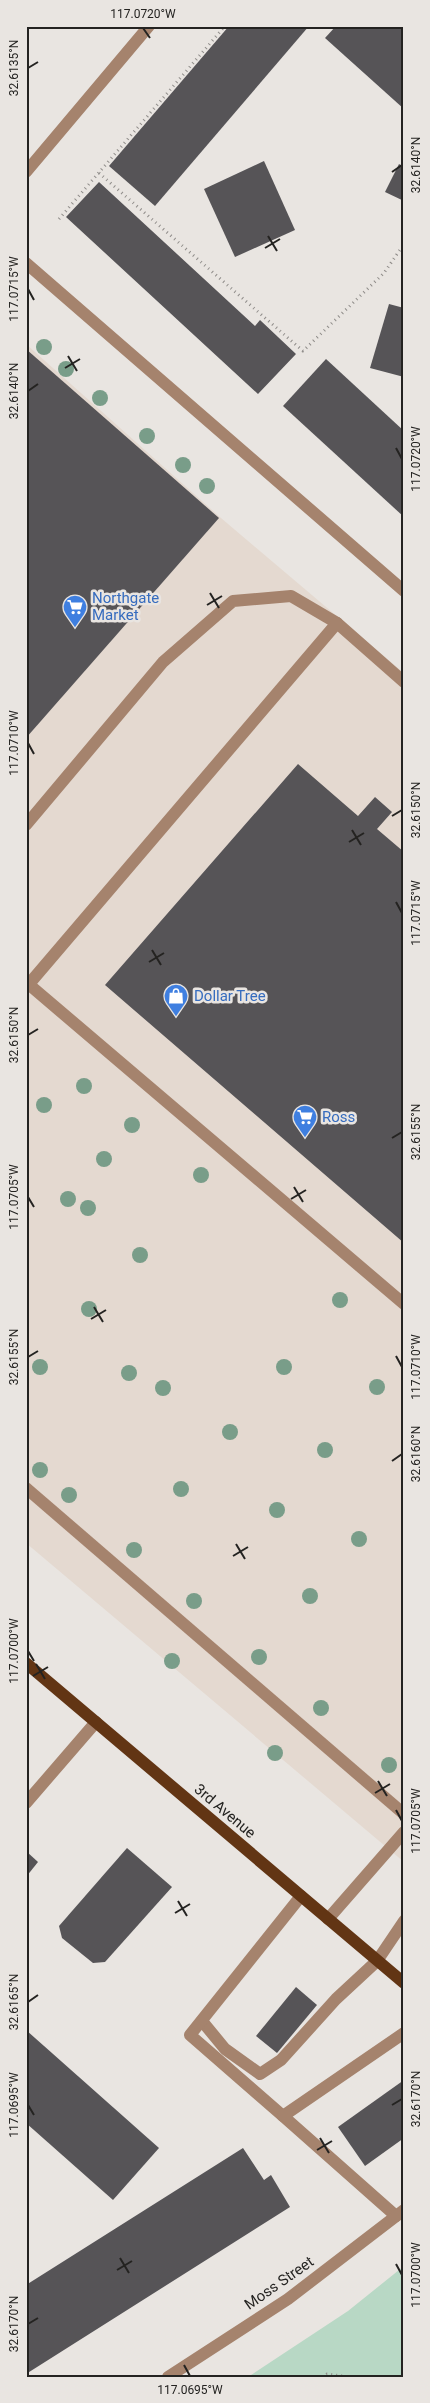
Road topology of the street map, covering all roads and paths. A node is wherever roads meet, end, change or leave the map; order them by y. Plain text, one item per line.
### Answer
1 (149, 26) edge
2 (225, 26) edge
3 (26, 172) edge
4 (100, 173) junction
5 (59, 219) dead end
6 (404, 244) edge
7 (26, 264) edge
8 (404, 592) edge
9 (337, 624) junction
10 (404, 682) edge
11 (26, 826) edge
12 (27, 983) edge
13 (404, 1304) edge
14 (26, 1488) edge
15 (26, 1663) edge
16 (96, 1722) junction
17 (26, 1803) edge
18 (404, 1814) edge
19 (404, 1832) edge
20 (301, 1896) junction
21 (328, 1919) junction
22 (404, 1921) edge
23 (377, 1961) junction
24 (404, 1983) edge
25 (202, 2021) junction
26 (404, 2033) edge
27 (283, 2116) junction
28 (400, 2213) edge
29 (168, 2377) edge
30 (322, 2377) edge
31 (351, 2377) edge

1 - 3 street
2 - 4 path
4 - 5 path
4 - 6 path
7 - 8 street
9 - 10 street
9 - 11 street
9 - 12 street
12 - 13 street
14 - 18 street
15 - 16 main road, 3rd Avenue
16 - 17 street
16 - 20 main road, 3rd Avenue
19 - 21 street
20 - 21 main road, 3rd Avenue
20 - 25 street
21 - 23 main road, 3rd Avenue
22 - 23 street
23 - 24 main road, 3rd Avenue
23 - 25 street
25 - 27 street
26 - 27 street
27 - 28 street
28 - 29 street, Moss Street
30 - 31 path

